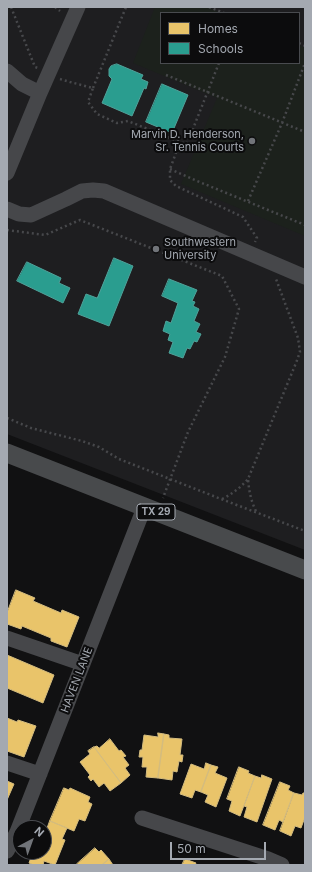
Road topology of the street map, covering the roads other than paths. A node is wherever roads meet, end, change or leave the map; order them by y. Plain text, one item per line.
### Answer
1 (78, 7) edge
2 (7, 71) edge
3 (40, 93) junction
4 (7, 173) edge
5 (7, 209) edge
6 (305, 278) edge
7 (7, 453) edge
8 (151, 510) junction
9 (305, 570) edge
10 (7, 638) edge
11 (83, 664) junction
12 (7, 763) edge
13 (40, 774) junction
14 (142, 818) dead end
15 (7, 851) edge
16 (282, 865) edge

1 - 3 street
2 - 3 street
3 - 4 street
5 - 6 street
7 - 8 main road, TX 29
8 - 9 main road, TX 29
8 - 11 street, HAVEN LANE
10 - 11 street
11 - 13 street, HAVEN LANE
12 - 13 street
13 - 15 street, HAVEN LANE
14 - 16 street

